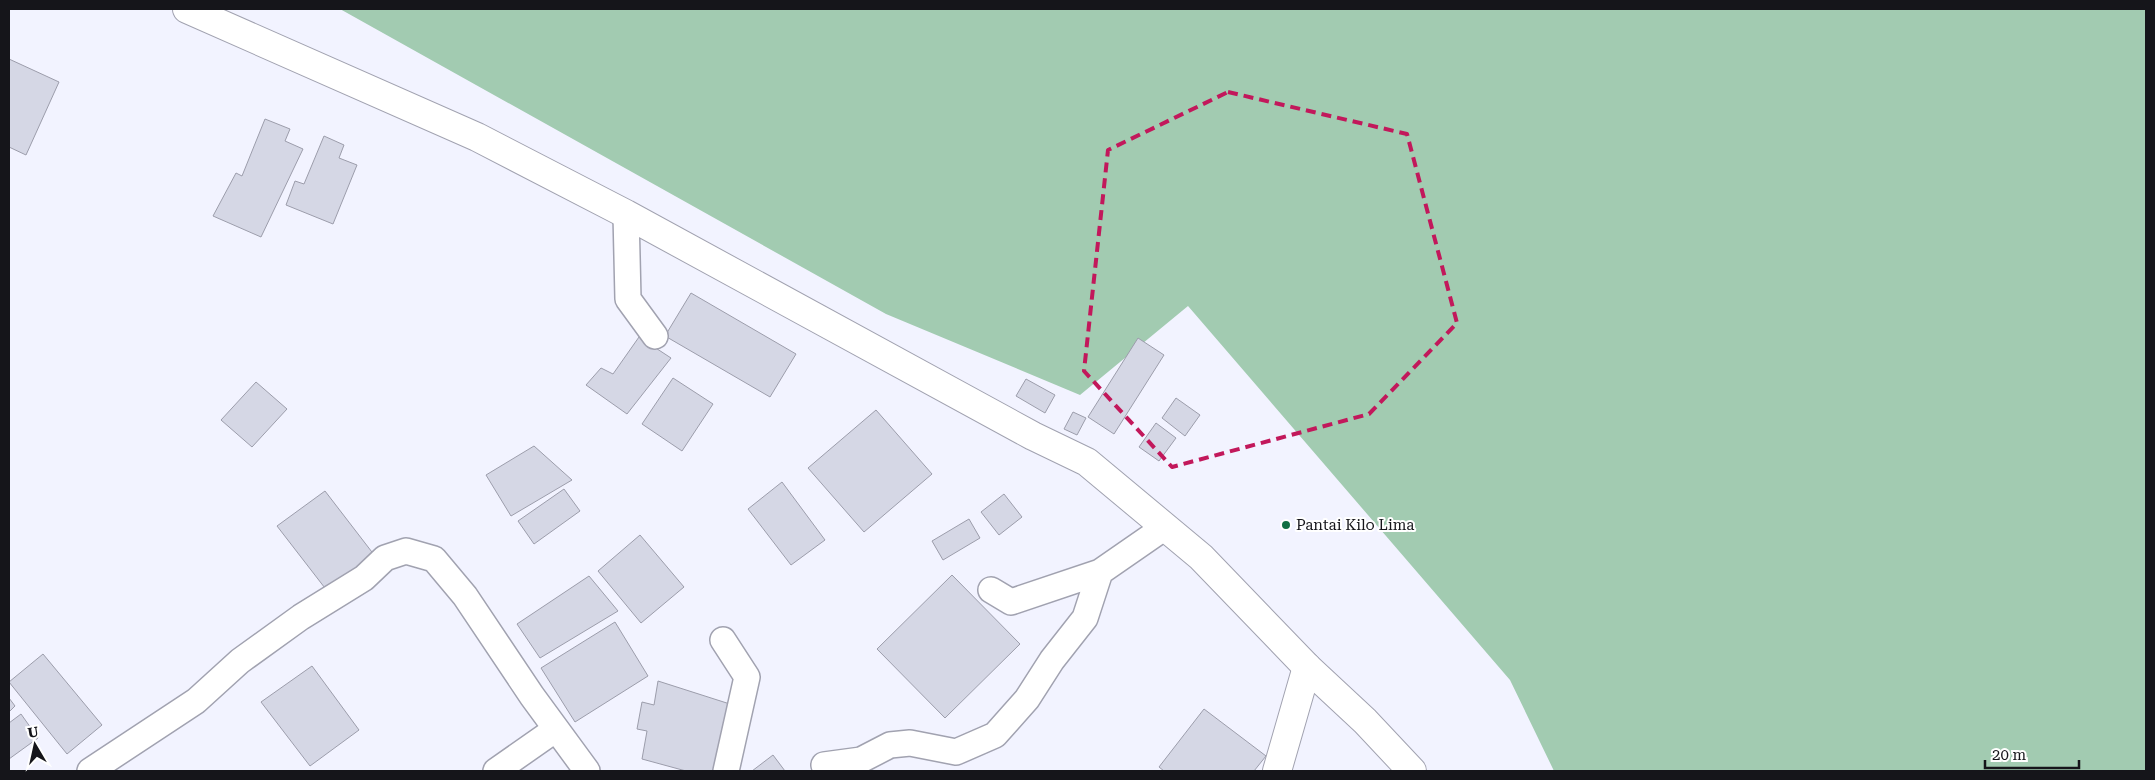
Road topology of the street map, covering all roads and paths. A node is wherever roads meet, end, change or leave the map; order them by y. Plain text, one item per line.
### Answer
1 (187, 9) edge
2 (626, 214) junction
3 (655, 336) dead end
4 (1165, 527) junction
5 (1100, 572) junction
6 (991, 590) dead end
7 (723, 640) dead end
8 (1308, 668) junction
9 (556, 730) junction
10 (824, 765) dead end
11 (90, 771) edge
12 (496, 771) edge
13 (587, 771) edge
14 (726, 771) edge
15 (1277, 771) edge
16 (1412, 771) edge

1 - 2 main road
2 - 3 street
2 - 4 main road
4 - 5 street
4 - 8 main road
5 - 6 street
5 - 10 street
7 - 14 street
8 - 15 main road
8 - 16 main road
9 - 11 street
9 - 12 street
9 - 13 street

